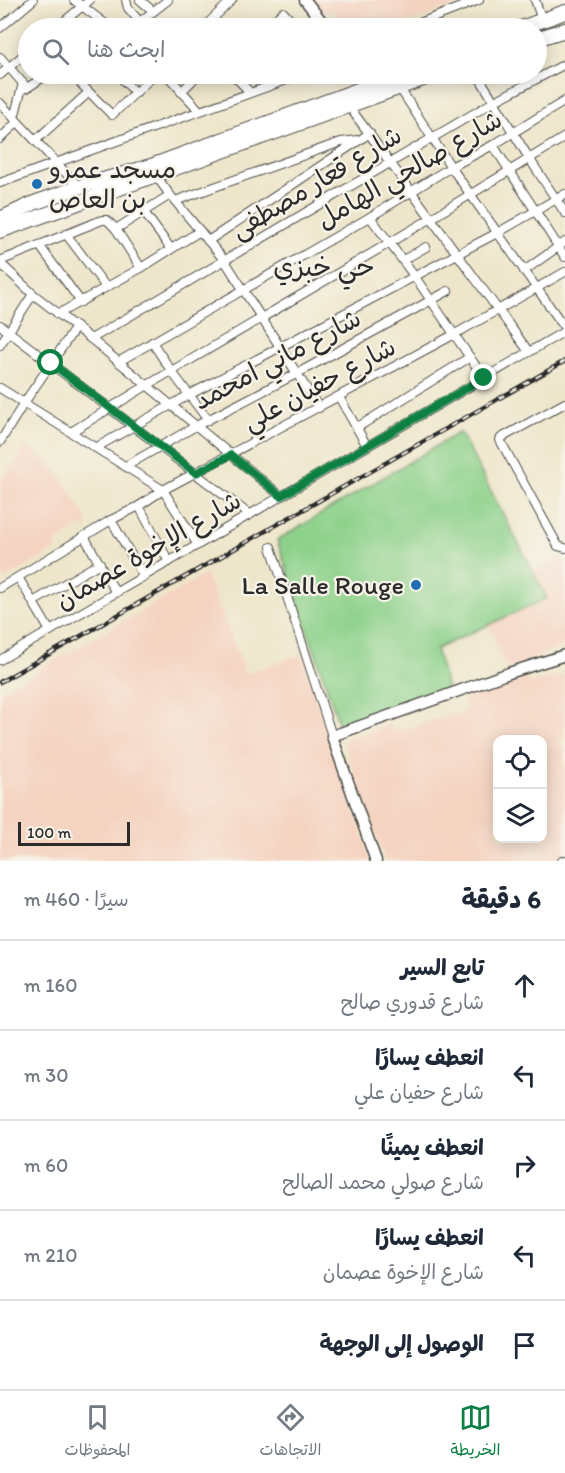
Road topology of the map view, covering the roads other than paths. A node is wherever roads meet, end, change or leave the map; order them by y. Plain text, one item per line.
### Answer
1 (33, 0) edge
2 (74, 0) edge
3 (90, 0) edge
4 (126, 0) edge
5 (140, 0) edge
6 (168, 0) edge
7 (232, 0) edge
8 (305, 0) edge
9 (479, 0) edge
10 (535, 0) edge
11 (82, 6) junction
12 (153, 11) junction
13 (565, 12) edge
14 (68, 18) edge
15 (98, 18) edge
16 (136, 18) edge
17 (145, 18) edge
18 (214, 18) edge
19 (277, 18) edge
20 (289, 18) edge
21 (319, 18) edge
22 (433, 18) edge
23 (541, 18) edge
24 (547, 18) edge
25 (0, 28) edge
26 (565, 30) edge
27 (547, 36) edge
28 (0, 57) edge
29 (18, 59) edge
30 (565, 64) edge
31 (9, 66) junction
32 (547, 74) edge
33 (0, 75) edge
34 (18, 77) edge
35 (81, 84) edge
36 (127, 84) edge
37 (145, 84) edge
38 (174, 84) edge
39 (189, 84) edge
40 (242, 84) edge
41 (274, 84) edge
42 (402, 84) edge
43 (484, 84) edge
44 (527, 84) edge
45 (25, 85) edge
46 (371, 85) edge
47 (181, 92) junction
48 (250, 92) junction
49 (88, 93) junction
50 (136, 93) junction
51 (495, 101) junction
52 (565, 101) edge
53 (0, 103) edge
54 (348, 105) junction
55 (199, 110) junction
56 (16, 120) junction
57 (514, 132) junction
58 (370, 133) junction
59 (565, 137) edge
60 (432, 138) junction
61 (0, 139) edge
62 (36, 140) junction
63 (358, 140) junction
64 (493, 145) junction
65 (529, 158) junction
66 (56, 162) junction
67 (391, 162) junction
68 (451, 167) junction
69 (154, 171) junction
70 (509, 171) junction
71 (0, 183) edge
72 (80, 187) junction
73 (411, 191) junction
74 (470, 194) junction
75 (565, 194) edge
76 (173, 198) junction
77 (557, 200) junction
78 (144, 212) junction
79 (536, 212) junction
80 (565, 213) edge
81 (370, 217) junction
82 (430, 219) junction
83 (1, 224) edge
84 (116, 229) junction
85 (200, 231) junction
86 (499, 232) junction
87 (66, 234) junction
88 (208, 241) junction
89 (389, 243) junction
90 (562, 244) edge
91 (39, 245) junction
92 (426, 247) dead end
93 (171, 249) junction
94 (458, 254) junction
95 (565, 257) edge
96 (403, 260) junction
97 (225, 261) junction
98 (0, 262) edge
99 (141, 268) junction
100 (524, 271) junction
101 (565, 272) edge
102 (415, 277) junction
103 (106, 287) junction
104 (537, 289) junction
105 (243, 290) junction
106 (448, 291) dead end
107 (33, 294) junction
108 (431, 301) junction
109 (81, 302) junction
110 (498, 310) junction
111 (58, 314) junction
112 (260, 318) junction
113 (0, 325) edge
114 (76, 327) junction
115 (565, 330) edge
116 (9, 332) junction
117 (455, 334) junction
118 (91, 339) junction
119 (152, 342) junction
120 (0, 345) edge
121 (280, 348) junction
122 (529, 352) junction
123 (470, 357) junction
124 (118, 362) junction
125 (51, 363) junction
126 (171, 372) junction
127 (296, 374) junction
128 (484, 378) junction
129 (146, 386) junction
130 (0, 388) edge
131 (189, 395) junction
132 (339, 397) junction
133 (24, 403) junction
134 (565, 403) edge
135 (170, 406) junction
136 (110, 408) junction
137 (319, 408) junction
138 (208, 420) junction
139 (132, 426) junction
140 (196, 426) junction
141 (358, 427) junction
142 (71, 432) junction
143 (1, 437) edge
144 (159, 446) junction
145 (367, 446) junction
146 (97, 447) junction
147 (231, 455) junction
148 (126, 466) junction
149 (196, 473) junction
150 (163, 490) junction
151 (281, 496) junction
152 (140, 506) junction
153 (250, 515) junction
154 (111, 520) junction
155 (84, 536) junction
156 (198, 545) junction
157 (271, 547) dead end
158 (565, 548) edge
159 (169, 562) junction
160 (100, 563) junction
161 (18, 577) junction
162 (144, 577) junction
163 (0, 588) edge
164 (116, 594) junction
165 (33, 602) junction
166 (50, 631) junction
167 (565, 656) edge
168 (0, 660) edge
169 (332, 736) junction
170 (376, 861) edge

1 - 25 street
2 - 11 street
3 - 11 street
4 - 16 street
5 - 12 street
6 - 12 street
7 - 18 street
8 - 21 street
9 - 22 street
10 - 23 street
11 - 14 street
11 - 15 street
12 - 17 street
13 - 24 main road
19 - 20 street
26 - 27 main road
28 - 31 street
29 - 31 street
30 - 32 street, شارع قعار مصطفى
31 - 33 street
31 - 34 street
35 - 49 street
36 - 50 street
37 - 50 street
38 - 47 street
39 - 47 street
40 - 48 street
41 - 48 street
42 - 60 street
43 - 51 street
44 - 51 street, شارع قعار مصطفى
45 - 56 street
46 - 54 main road
46 - 69 main road
47 - 55 street
48 - 55 street
49 - 50 street
49 - 62 street
51 - 57 street
51 - 60 street, شارع قعار مصطفى
52 - 57 street, شارع صالحي الهامل
53 - 56 street
54 - 58 street
54 - 69 main road
55 - 66 street
56 - 61 street
56 - 62 street
57 - 64 street, شارع صالحي الهامل
57 - 65 street
58 - 63 street
58 - 67 street
59 - 65 street
60 - 67 street, شارع قعار مصطفى
60 - 68 street
62 - 66 street
63 - 76 street
63 - 88 street
64 - 68 street, شارع صالحي الهامل
64 - 70 street
65 - 70 street
65 - 77 street
66 - 71 street
66 - 72 street
67 - 73 street
67 - 97 street, شارع قعار مصطفى
68 - 73 street, شارع صالحي الهامل
68 - 74 street
69 - 72 main road
69 - 76 street
69 - 83 main road
70 - 74 street
70 - 79 street
72 - 83 main road
73 - 81 street, شارع صالحي الهامل
73 - 82 street
74 - 82 street
74 - 86 street
75 - 77 street
76 - 78 street
76 - 85 street
77 - 79 street
77 - 80 street
78 - 84 street
78 - 93 street
79 - 86 street
79 - 90 street
81 - 89 street
81 - 105 street, شارع صالحي الهامل
82 - 89 street
82 - 94 street
84 - 87 street
84 - 99 street
85 - 88 street
85 - 93 street
86 - 94 street
86 - 100 street
87 - 91 street
87 - 103 street
88 - 97 street
89 - 96 street
89 - 112 street
90 - 95 street
90 - 100 street
91 - 98 street
91 - 109 street
92 - 96 street
93 - 99 street
94 - 102 street
94 - 110 street
96 - 102 street
97 - 105 street
97 - 118 street, شارع قعار مصطفى
98 - 107 street
99 - 103 street
100 - 104 street
101 - 104 street, شارع حفيان علي
102 - 108 street
102 - 121 street
103 - 109 street
104 - 110 street, شارع حفيان علي
104 - 115 street
105 - 112 street
105 - 119 street, شارع صالحي الهامل
106 - 108 street, شارع ماني امحمد
107 - 111 street
107 - 116 street
108 - 117 street
108 - 127 street, شارع ماني امحمد
109 - 111 street
110 - 117 street, شارع حفيان علي
110 - 122 street
111 - 114 street
112 - 121 street
112 - 126 street
113 - 116 street
114 - 118 street
114 - 125 street
115 - 122 street, شارع الإخوة عصمان
116 - 120 street
116 - 125 street
117 - 123 street
117 - 132 street, شارع حفيان علي
118 - 124 street
119 - 124 street, شارع صالحي الهامل
119 - 126 street
121 - 127 street
121 - 131 street
122 - 128 street, شارع الإخوة عصمان
123 - 128 street
123 - 141 street
124 - 129 street
125 - 133 street
125 - 136 street
126 - 129 street
126 - 131 street
127 - 137 street
127 - 138 street, شارع ماني امحمد
128 - 145 street, شارع الإخوة عصمان
129 - 135 street
129 - 136 street
130 - 133 street
131 - 135 street
131 - 138 street
132 - 137 street, شارع حفيان علي
132 - 141 street
133 - 142 street
133 - 143 street
134 - 158 street
135 - 139 street
135 - 140 street
136 - 139 street
136 - 142 street
137 - 147 street, شارع حفيان علي
138 - 140 street, شارع ماني امحمد
139 - 144 street
139 - 146 street
140 - 144 street, شارع ماني امحمد
140 - 147 street
141 - 145 street
142 - 146 street
144 - 148 street, شارع ماني امحمد
144 - 149 street
145 - 151 street, شارع الإخوة عصمان
146 - 148 street
147 - 149 street, شارع حفيان علي
147 - 151 street
148 - 150 street
149 - 150 street, شارع حفيان علي
149 - 153 street
150 - 152 street, شارع حفيان علي
150 - 156 street
151 - 153 street, شارع الإخوة عصمان
152 - 154 street, شارع حفيان علي
152 - 159 street
153 - 156 street, شارع الإخوة عصمان
154 - 155 street, شارع حفيان علي
154 - 162 street
155 - 160 street
155 - 161 street, شارع حفيان علي
156 - 159 street, شارع الإخوة عصمان
157 - 169 street
159 - 162 street, شارع الإخوة عصمان
160 - 164 street
160 - 165 street
161 - 163 street, شارع حفيان علي
161 - 165 street
162 - 164 street, شارع الإخوة عصمان
164 - 166 street, شارع الإخوة عصمان
165 - 166 street
166 - 168 street, شارع الإخوة عصمان
167 - 169 street
169 - 170 street

